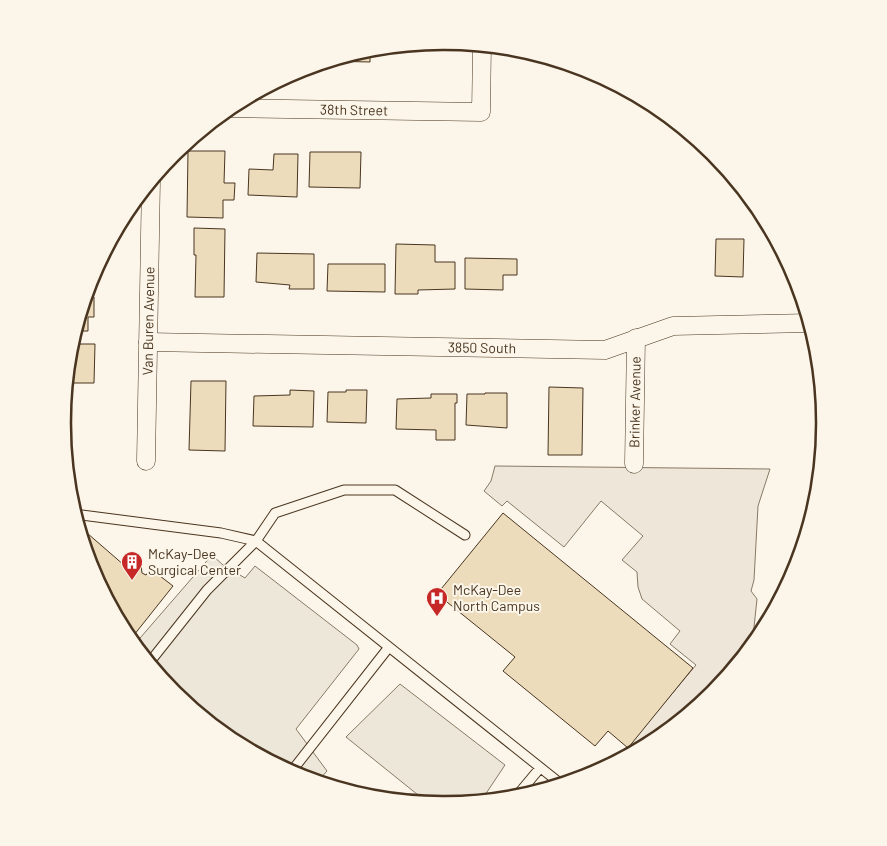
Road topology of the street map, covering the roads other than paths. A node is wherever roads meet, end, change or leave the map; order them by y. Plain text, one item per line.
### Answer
1 (482, 52) edge
2 (244, 108) edge
3 (151, 192) edge
4 (803, 323) edge
5 (636, 338) junction
6 (148, 342) junction
7 (146, 462) dead end
8 (634, 464) dead end
9 (82, 515) edge
10 (465, 535) dead end
11 (256, 541) junction
12 (389, 647) junction
13 (154, 657) edge
14 (296, 766) edge
15 (540, 768) junction
16 (554, 779) edge
17 (524, 787) edge

1 - 2 street, 38th Street
3 - 6 street, Van Buren Avenue
4 - 5 street, 3850 South
5 - 6 street, 3850 South
5 - 8 street, Brinker Avenue
6 - 7 street, Van Buren Avenue
9 - 11 lane
10 - 11 lane
11 - 12 lane
11 - 13 lane
12 - 14 lane
12 - 15 lane
15 - 16 lane
15 - 17 lane

